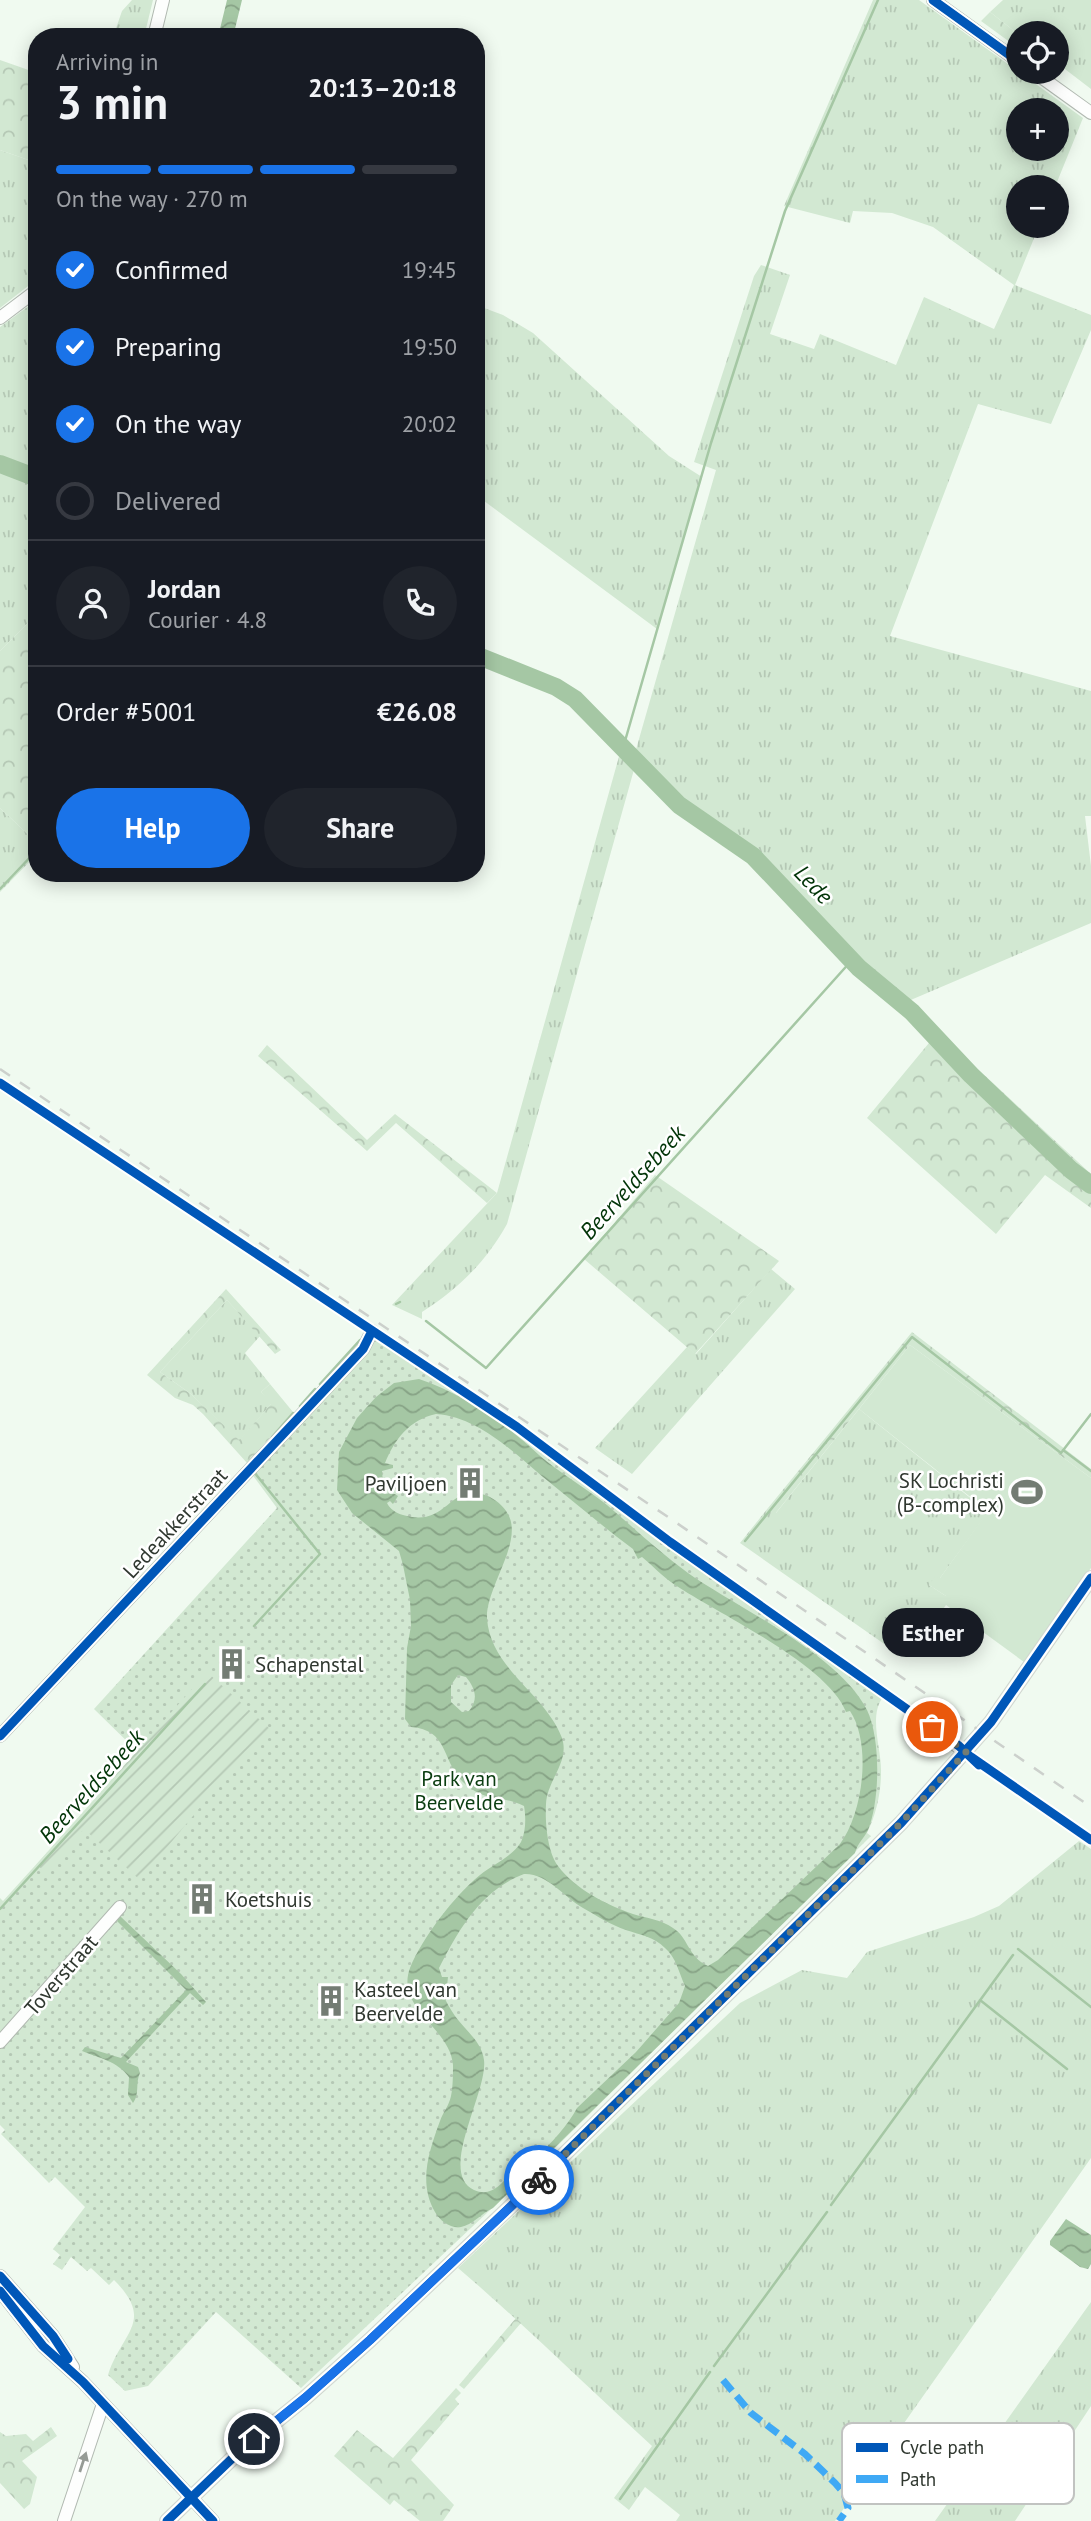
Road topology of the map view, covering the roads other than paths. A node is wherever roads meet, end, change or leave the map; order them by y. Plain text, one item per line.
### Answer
1 (163, 0) edge
2 (933, 0) edge
3 (156, 28) edge
4 (1006, 52) edge
5 (1051, 84) edge
6 (1091, 113) edge
7 (28, 297) edge
8 (0, 318) edge
9 (372, 1331) dead end
10 (1091, 1578) edge
11 (932, 1727) dead end
12 (0, 1736) edge
13 (966, 1752) junction
14 (120, 1907) dead end
15 (0, 2042) edge
16 (0, 2276) edge
17 (0, 2291) edge
18 (83, 2382) junction
19 (103, 2404) junction
20 (190, 2498) junction
21 (64, 2521) edge
22 (167, 2521) edge
23 (212, 2521) edge

1 - 3 street
2 - 4 street
5 - 6 street
7 - 8 street
9 - 12 street, Ledeakkerstraat
10 - 13 main road
11 - 13 street
13 - 20 main road
14 - 15 street, Toverstraat
16 - 18 street
17 - 18 street
18 - 19 street
19 - 20 street
21 -> 19 street
20 - 22 main road
20 - 23 street

